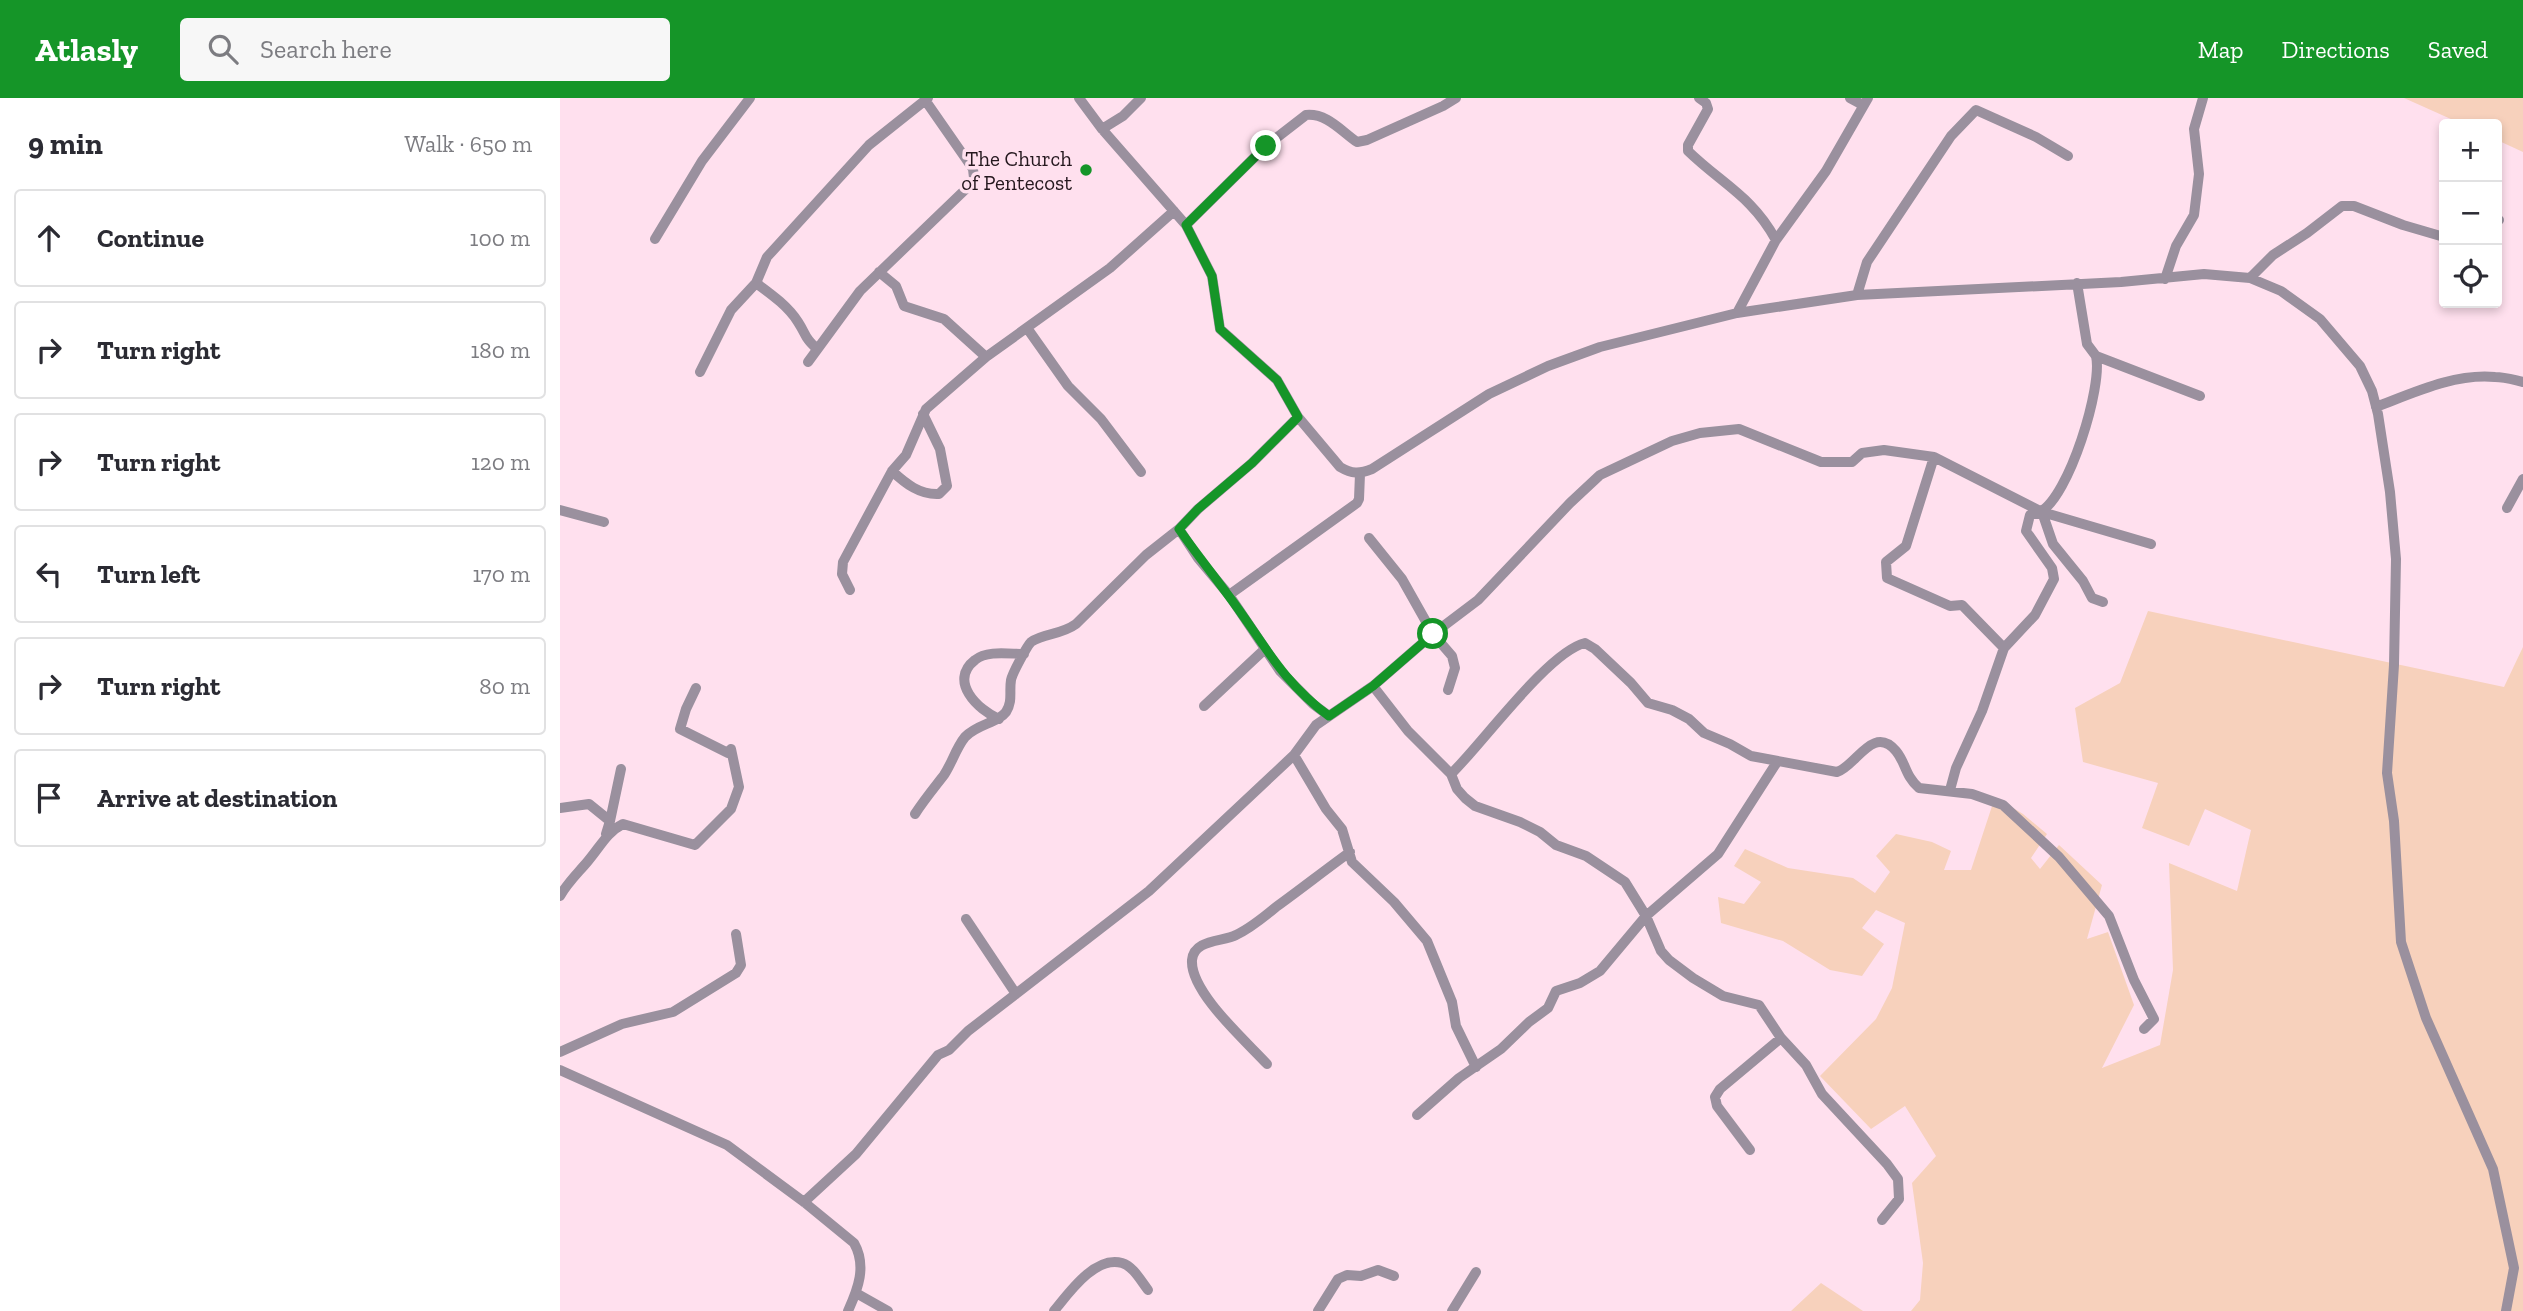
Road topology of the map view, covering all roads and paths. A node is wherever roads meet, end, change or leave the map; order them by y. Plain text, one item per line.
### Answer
1 (750, 98) edge
2 (1079, 98) edge
3 (1141, 98) edge
4 (1456, 98) edge
5 (1699, 98) edge
6 (1850, 98) edge
7 (2203, 98) edge
8 (927, 99) edge
9 (1866, 101) edge
10 (1101, 129) junction
11 (2068, 156) dead end
12 (1174, 211) junction
13 (1186, 225) junction
14 (2439, 236) edge
15 (655, 239) dead end
16 (1776, 240) junction
17 (878, 272) junction
18 (2250, 278) junction
19 (2165, 279) junction
20 (756, 283) junction
21 (2077, 283) junction
22 (1857, 295) junction
23 (1737, 313) junction
24 (1027, 328) junction
25 (817, 349) junction
26 (2096, 356) junction
27 (986, 357) junction
28 (808, 362) dead end
29 (700, 372) dead end
30 (2523, 382) edge
31 (2200, 396) dead end
32 (2376, 407) junction
33 (923, 414) junction
34 (1298, 417) junction
35 (1934, 457) junction
36 (892, 471) junction
37 (1141, 472) dead end
38 (1360, 474) junction
39 (2523, 479) edge
40 (2507, 508) dead end
41 (560, 510) edge
42 (2042, 512) junction
43 (604, 522) dead end
44 (1179, 529) junction
45 (1369, 538) dead end
46 (2151, 544) dead end
47 (850, 590) dead end
48 (1229, 595) junction
49 (2103, 602) dead end
50 (1433, 634) junction
51 (2004, 648) junction
52 (1265, 649) junction
53 (1024, 654) junction
54 (1373, 686) junction
55 (696, 688) dead end
56 (1448, 690) dead end
57 (1204, 706) dead end
58 (1329, 716) junction
59 (999, 719) junction
60 (1294, 755) junction
61 (1777, 762) junction
62 (621, 769) dead end
63 (1451, 774) junction
64 (1950, 790) junction
65 (560, 808) edge
66 (915, 814) dead end
67 (610, 821) junction
68 (604, 841) junction
69 (1350, 852) junction
70 (560, 896) edge
71 (1646, 916) junction
72 (967, 919) dead end
73 (736, 934) dead end
74 (1016, 994) junction
75 (2144, 1029) dead end
76 (1781, 1038) junction
77 (560, 1052) edge
78 (1267, 1063) dead end
79 (1476, 1067) junction
80 (560, 1070) edge
81 (1417, 1115) dead end
82 (1750, 1150) dead end
83 (804, 1202) junction
84 (1882, 1220) dead end
85 (1475, 1272) dead end
86 (1394, 1276) dead end
87 (1148, 1290) dead end
88 (856, 1293) junction
89 (848, 1311) edge
90 (888, 1311) edge
91 (1054, 1311) edge
92 (1318, 1311) edge
93 (1452, 1311) edge
94 (2506, 1311) edge

1 - 15 street
2 - 10 street
3 - 10 street
4 - 13 street
5 - 16 street
6 - 9 street
7 - 19 street
8 - 17 street
8 - 20 street
9 - 16 street
10 - 12 street
11 - 22 street
12 - 13 street
12 - 24 street
13 - 34 street
14 - 18 street
16 - 23 street
17 - 25 street
17 - 27 street
18 - 19 street
18 - 32 street
19 - 21 street
20 - 25 street
20 - 29 street
21 - 22 street
21 - 26 street
22 - 23 street
23 - 38 street
24 - 27 street
24 - 37 street
25 - 28 street
26 - 31 street
26 - 42 street
27 - 33 street
30 - 32 street
32 - 94 street
33 - 36 street
33 - 36 street
34 - 38 street
34 - 44 street
35 - 42 street
35 - 50 street
35 - 51 street
36 - 47 street
38 - 48 street
39 - 40 street
41 - 43 street
42 - 46 street
42 - 49 street
42 - 51 street
44 - 48 street
44 - 53 street
45 - 50 street
48 - 52 street
50 - 54 street
50 - 56 street
51 - 64 street
52 - 57 street
52 - 58 street
53 - 59 street
53 - 59 street
54 - 58 street
54 - 63 street
55 - 68 street
58 - 60 street
59 - 66 street
60 - 69 street
60 - 74 street
61 - 63 street
61 - 64 street
61 - 71 street
62 - 67 street
63 - 71 street
64 - 75 street
65 - 67 street
67 - 68 street
68 - 70 street
69 - 78 street
69 - 79 street
71 - 76 street
71 - 79 street
72 - 74 street
73 - 77 street
74 - 83 street
76 - 82 street
76 - 84 street
79 - 81 street
80 - 83 street
83 - 88 street
85 - 93 street
86 - 92 street
87 - 91 street
88 - 89 street
88 - 90 street

